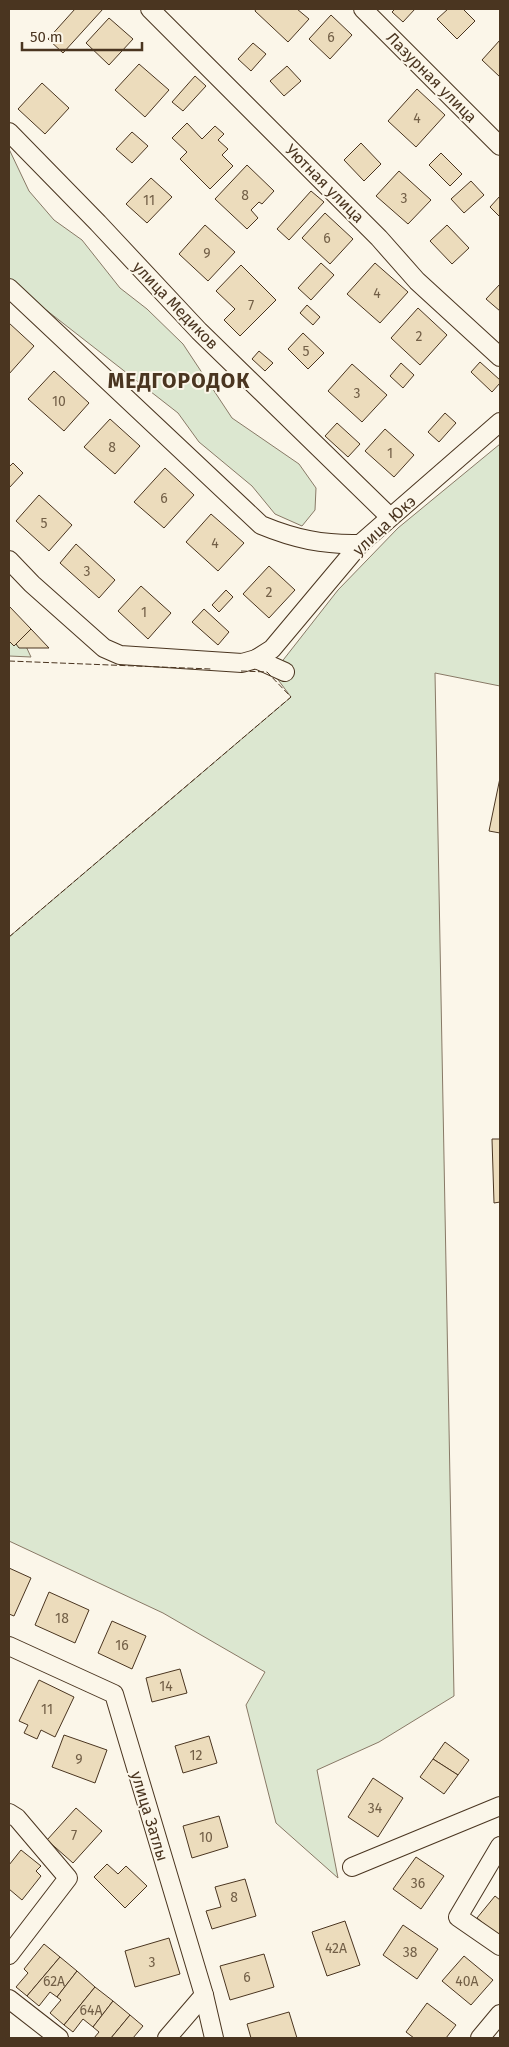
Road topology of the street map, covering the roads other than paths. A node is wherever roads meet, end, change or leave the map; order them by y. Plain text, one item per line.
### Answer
1 (150, 9) edge
2 (363, 9) edge
3 (9, 132) edge
4 (500, 146) edge
5 (9, 288) edge
6 (500, 357) edge
7 (500, 422) edge
8 (390, 517) junction
9 (360, 544) junction
10 (9, 560) edge
11 (256, 659) junction
12 (285, 672) dead end
13 (9, 1646) edge
14 (500, 1806) edge
15 (9, 1813) edge
16 (500, 1846) edge
17 (352, 1867) dead end
18 (500, 1946) edge
19 (9, 1955) edge
20 (204, 1995) junction
21 (9, 1999) edge
22 (500, 2014) edge
23 (59, 2038) edge
24 (167, 2038) edge
25 (214, 2038) edge
26 (480, 2038) edge

1 - 6 street, Уютная улица
2 - 4 street, Лазурная улица
3 - 8 street, улица Медиков
5 - 9 street
7 - 8 street, улица Юкэ
8 - 9 street, улица Юкэ
9 - 11 street, улица Юкэ
10 - 11 street, улица Юкэ
11 - 12 street
13 - 20 street, улица Затлы
14 - 17 street
15 - 19 street
16 - 18 street
20 - 24 street
20 - 25 street, улица Затлы
21 - 23 street
22 - 26 street

